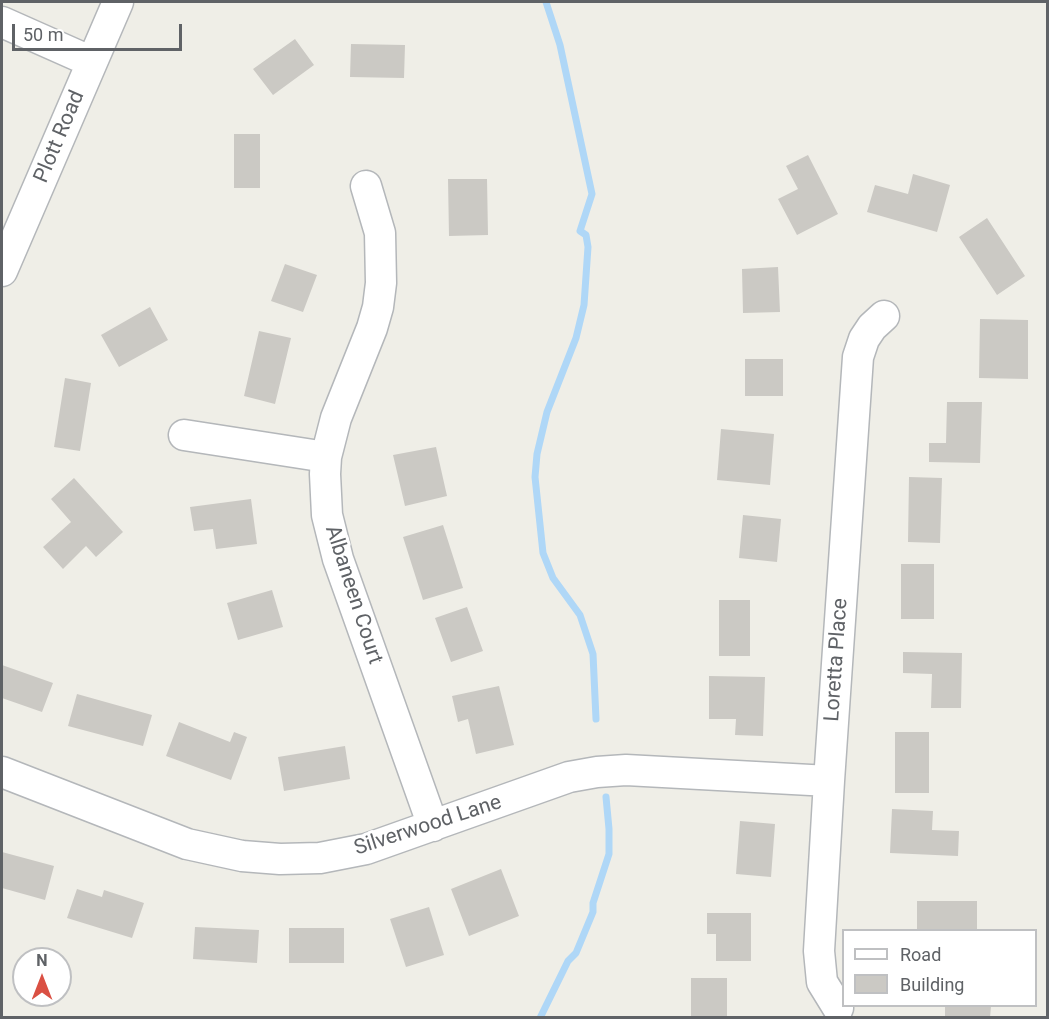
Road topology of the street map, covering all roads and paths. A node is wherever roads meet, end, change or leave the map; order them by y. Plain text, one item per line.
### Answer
1 (118, 2) edge
2 (2, 22) edge
3 (92, 62) junction
4 (366, 186) dead end
5 (2, 271) edge
6 (884, 316) dead end
7 (184, 435) dead end
8 (326, 457) junction
9 (2, 772) edge
10 (829, 781) junction
11 (433, 826) junction
12 (838, 1008) dead end

1 - 3 street, Plott Road
2 - 3 street
3 - 5 street, Plott Road
4 - 8 street, Albaneen Court
6 - 10 street, Loretta Place
7 - 8 street
8 - 11 street, Albaneen Court
9 - 11 street, Silverwood Lane
10 - 11 street, Silverwood Lane
10 - 12 street, Loretta Place

